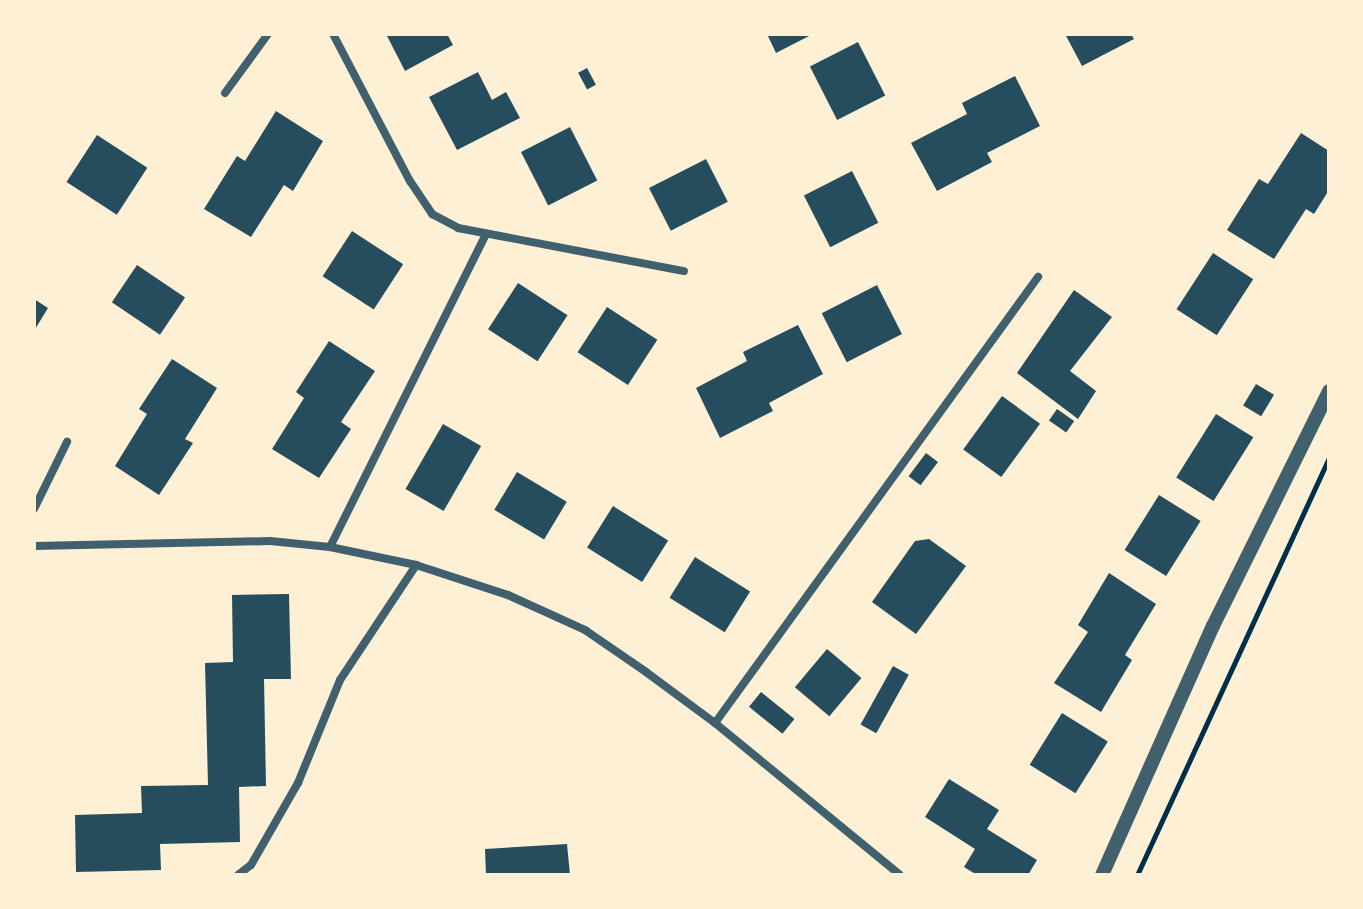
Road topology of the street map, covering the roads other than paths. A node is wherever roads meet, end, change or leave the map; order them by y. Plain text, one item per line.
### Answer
1 (268, 34) edge
2 (333, 34) edge
3 (225, 93) dead end
4 (486, 234) junction
5 (684, 271) dead end
6 (1038, 277) dead end
7 (1329, 391) edge
8 (67, 442) dead end
9 (34, 509) edge
10 (34, 546) edge
11 (330, 547) junction
12 (416, 565) junction
13 (715, 723) junction
14 (238, 875) edge
15 (900, 875) edge
16 (1102, 875) edge

1 - 3 street
2 - 4 street
4 - 5 street
4 - 11 street
6 - 13 street
7 - 16 street
8 - 9 street
10 - 11 street
11 - 12 street
12 - 13 street
12 - 14 street
13 - 15 street

